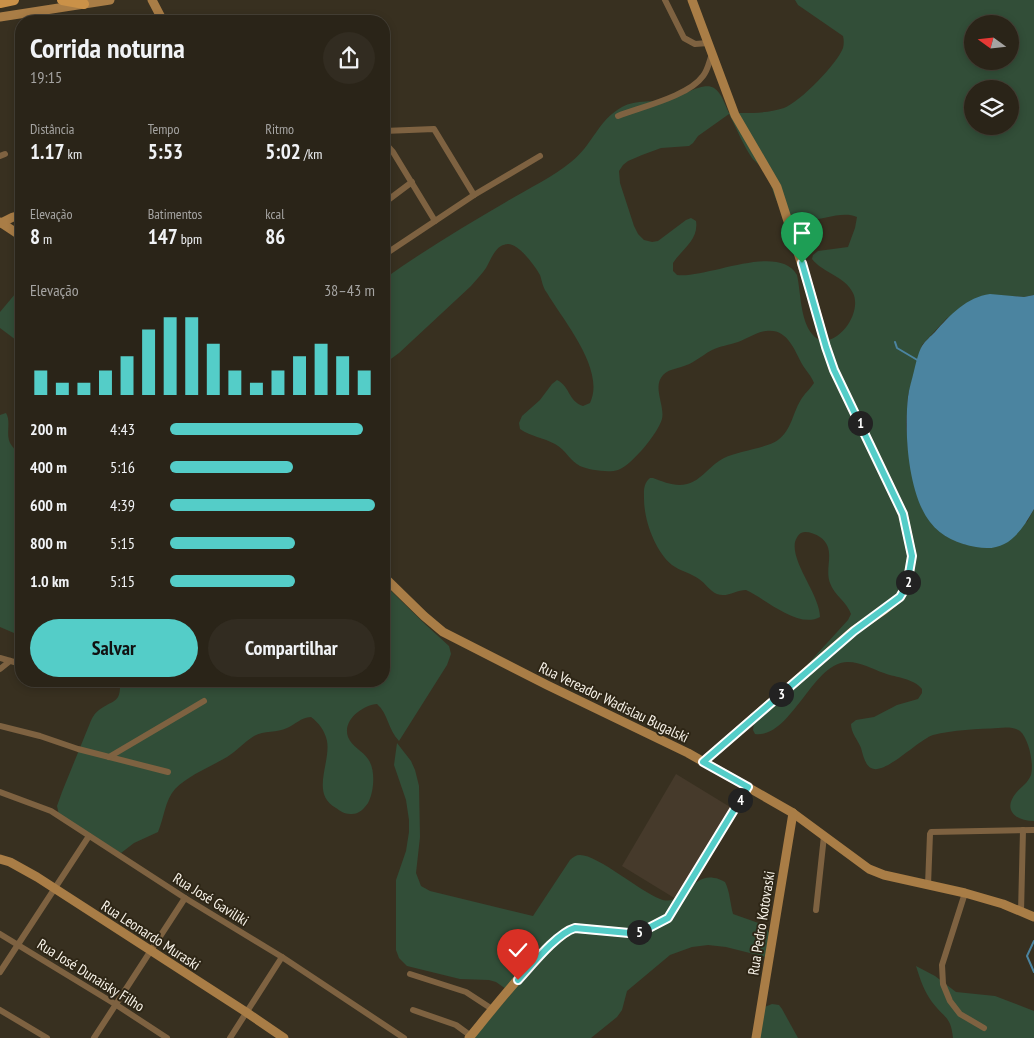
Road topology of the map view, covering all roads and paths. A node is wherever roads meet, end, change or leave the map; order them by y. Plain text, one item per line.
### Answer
1 (14, 0) edge
2 (62, 0) edge
3 (110, 0) edge
4 (152, 0) edge
5 (665, 0) edge
6 (692, 0) edge
7 (0, 3) edge
8 (84, 4) junction
9 (160, 15) edge
10 (0, 17) edge
11 (708, 43) junction
12 (712, 53) junction
13 (618, 116) dead end
14 (390, 132) edge
15 (390, 149) edge
16 (540, 156) dead end
17 (412, 182) junction
18 (474, 195) junction
19 (390, 198) edge
20 (15, 216) edge
21 (435, 221) junction
22 (0, 223) edge
23 (15, 232) edge
24 (390, 251) edge
25 (390, 582) edge
26 (0, 658) edge
27 (10, 661) junction
28 (15, 662) edge
29 (0, 668) edge
30 (204, 701) dead end
31 (0, 726) edge
32 (109, 757) junction
33 (703, 762) junction
34 (168, 772) dead end
35 (748, 787) junction
36 (0, 792) edge
37 (793, 813) junction
38 (1023, 830) junction
39 (1034, 830) edge
40 (89, 836) junction
41 (824, 836) junction
42 (0, 859) edge
43 (928, 885) junction
44 (55, 889) junction
45 (965, 893) junction
46 (185, 898) junction
47 (816, 910) dead end
48 (1022, 912) junction
49 (1034, 917) edge
50 (0, 934) edge
51 (19, 944) junction
52 (151, 951) junction
53 (282, 957) junction
54 (0, 972) edge
55 (410, 974) dead end
56 (115, 1004) junction
57 (492, 1009) junction
58 (0, 1010) edge
59 (413, 1010) dead end
60 (246, 1012) junction
61 (984, 1028) dead end
62 (470, 1037) edge
63 (47, 1038) edge
64 (94, 1038) edge
65 (167, 1038) edge
66 (230, 1038) edge
67 (284, 1038) edge
68 (404, 1038) edge
69 (756, 1038) edge

1 - 7 main road
2 - 8 main road
3 - 8 street
4 - 9 street
5 - 11 street
6 - 11 street
8 - 10 street
11 - 12 street
12 - 13 street
12 - 33 street
14 - 18 street
15 - 17 street
16 - 18 street
17 - 19 street
17 - 21 street
18 - 21 street
20 - 22 street
21 - 24 street
22 - 23 street
25 - 33 street, Rua Vereador Wadislau Bugalski
26 - 27 street
27 - 28 street
27 - 29 street
30 - 32 street
31 - 32 street
32 - 34 street
33 - 35 street, Rua Vereador Wadislau Bugalski
35 - 37 street, Rua Vereador Wadislau Bugalski
35 - 57 street
36 - 40 street, Rua José Gaviliki
37 - 41 street, Rua Vereador Wadislau Bugalski
37 - 69 street, Rua Pedro Kotovaski
38 - 39 street
38 - 43 street
38 - 48 street
40 - 44 street
40 - 46 street, Rua José Gaviliki
41 - 43 street, Rua Vereador Wadislau Bugalski
41 - 47 street
42 - 44 street, Rua Leonardo Muraski
43 - 45 street, Rua Vereador Wadislau Bugalski
44 - 51 street
44 - 52 street, Rua Leonardo Muraski
45 - 48 street, Rua Vereador Wadislau Bugalski
45 - 61 street
46 - 52 street
46 - 53 street, Rua José Gaviliki
48 - 49 street, Rua Vereador Wadislau Bugalski
50 - 51 street, Rua José Dunaisky Filho
51 - 54 street
51 - 56 street, Rua José Dunaisky Filho
52 - 56 street
52 - 60 street, Rua Leonardo Muraski
53 - 60 street
53 - 68 street, Rua José Gaviliki
55 - 57 street
56 - 64 street
56 - 65 street, Rua José Dunaisky Filho
57 - 62 street
58 - 63 street
59 - 62 street
60 - 66 street
60 - 67 street, Rua Leonardo Muraski

